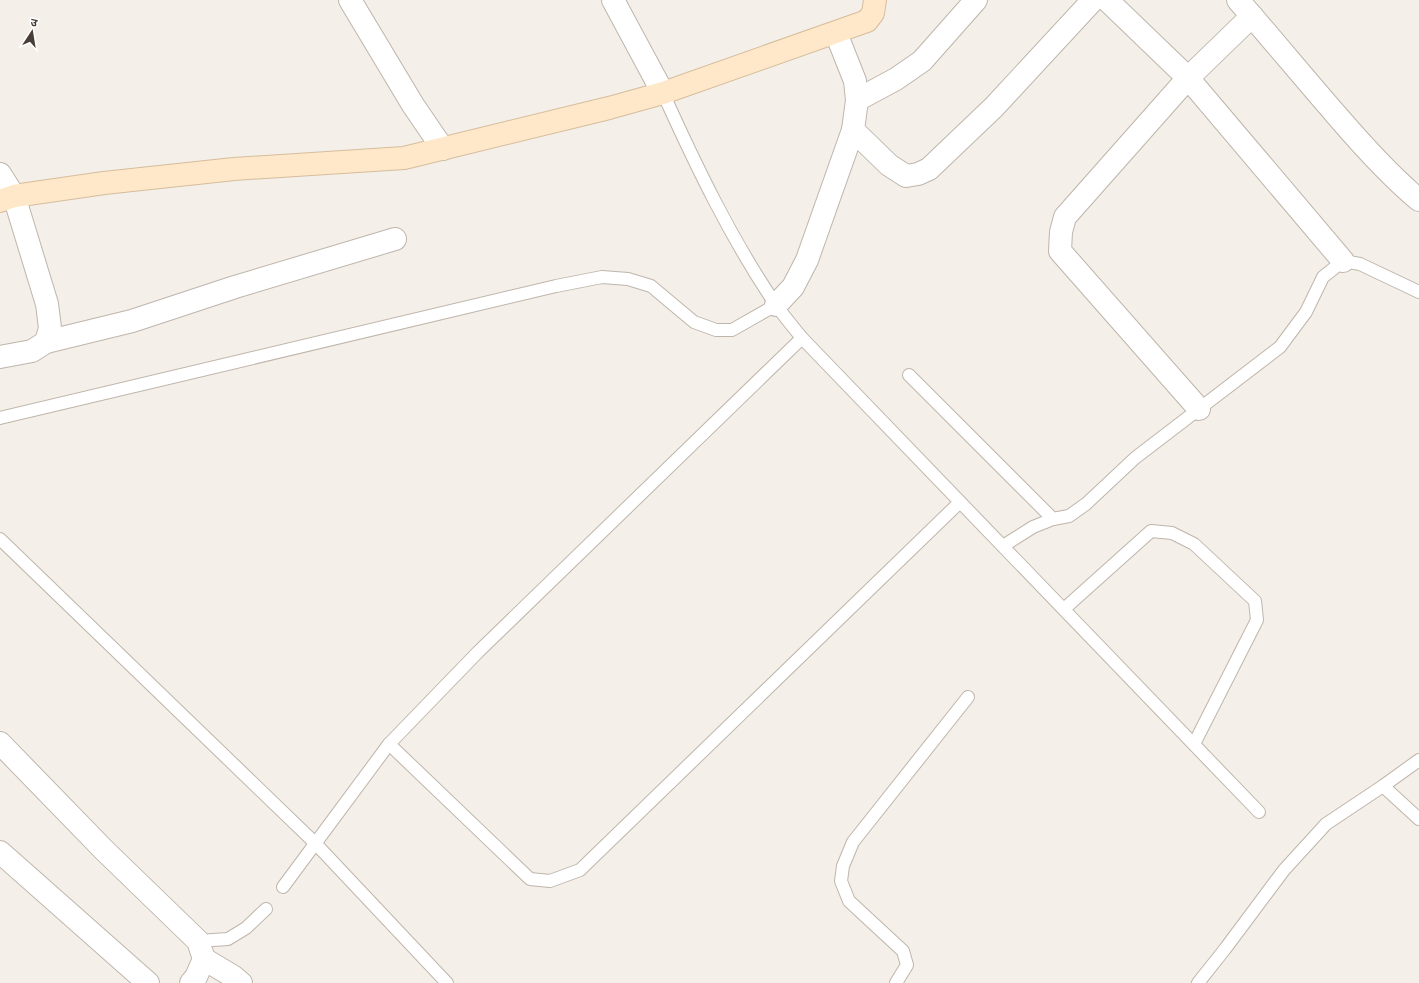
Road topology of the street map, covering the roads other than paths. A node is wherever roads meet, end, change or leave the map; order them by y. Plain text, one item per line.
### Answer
1 (350, 0) edge
2 (613, 0) edge
3 (875, 0) edge
4 (976, 0) edge
5 (1093, 0) edge
6 (1107, 0) edge
7 (1245, 8) edge
8 (836, 33) junction
9 (1188, 78) junction
10 (663, 93) junction
11 (857, 100) junction
12 (853, 130) junction
13 (443, 149) junction
14 (0, 174) edge
15 (7, 198) edge
16 (1419, 200) edge
17 (395, 240) dead end
18 (1343, 261) junction
19 (1419, 292) edge
20 (776, 305) junction
21 (802, 338) junction
22 (46, 342) junction
23 (0, 357) edge
24 (909, 375) dead end
25 (1199, 409) junction
26 (0, 418) edge
27 (960, 502) junction
28 (1053, 519) junction
29 (0, 539) edge
30 (1002, 546) junction
31 (1064, 609) junction
32 (968, 697) dead end
33 (0, 743) edge
34 (388, 744) junction
35 (1194, 744) junction
36 (1419, 760) edge
37 (1383, 786) junction
38 (1259, 812) dead end
39 (1419, 819) edge
40 (315, 843) junction
41 (0, 852) edge
42 (283, 887) dead end
43 (266, 909) dead end
44 (201, 950) junction
45 (148, 983) edge
46 (191, 983) edge
47 (241, 983) edge
48 (447, 983) edge
49 (896, 983) edge
50 (1198, 983) edge

1 - 13 street
2 - 10 street
3 - 8 street
4 - 11 street
5 - 12 street
6 - 9 street
7 - 9 street
7 - 16 street
8 - 10 street
8 - 11 street
9 - 18 street
9 - 25 street
10 - 13 street
10 - 20 lane
11 - 12 street
12 - 20 street
13 - 15 street
14 - 15 street
15 - 22 street
17 - 22 street
18 - 19 lane
18 - 25 lane
20 - 21 lane
20 - 26 lane
21 - 27 lane
21 - 34 lane
22 - 23 street
24 - 28 lane
25 - 28 lane
27 - 30 lane
27 - 34 lane
28 - 30 lane
29 - 40 lane
30 - 31 lane
31 - 35 lane
31 - 35 lane
32 - 49 lane
33 - 44 street
34 - 40 lane
35 - 38 lane
36 - 37 lane
37 - 39 lane
37 - 50 lane
40 - 42 lane
40 - 48 lane
41 - 45 street
43 - 44 lane
44 - 46 street
44 - 47 street

